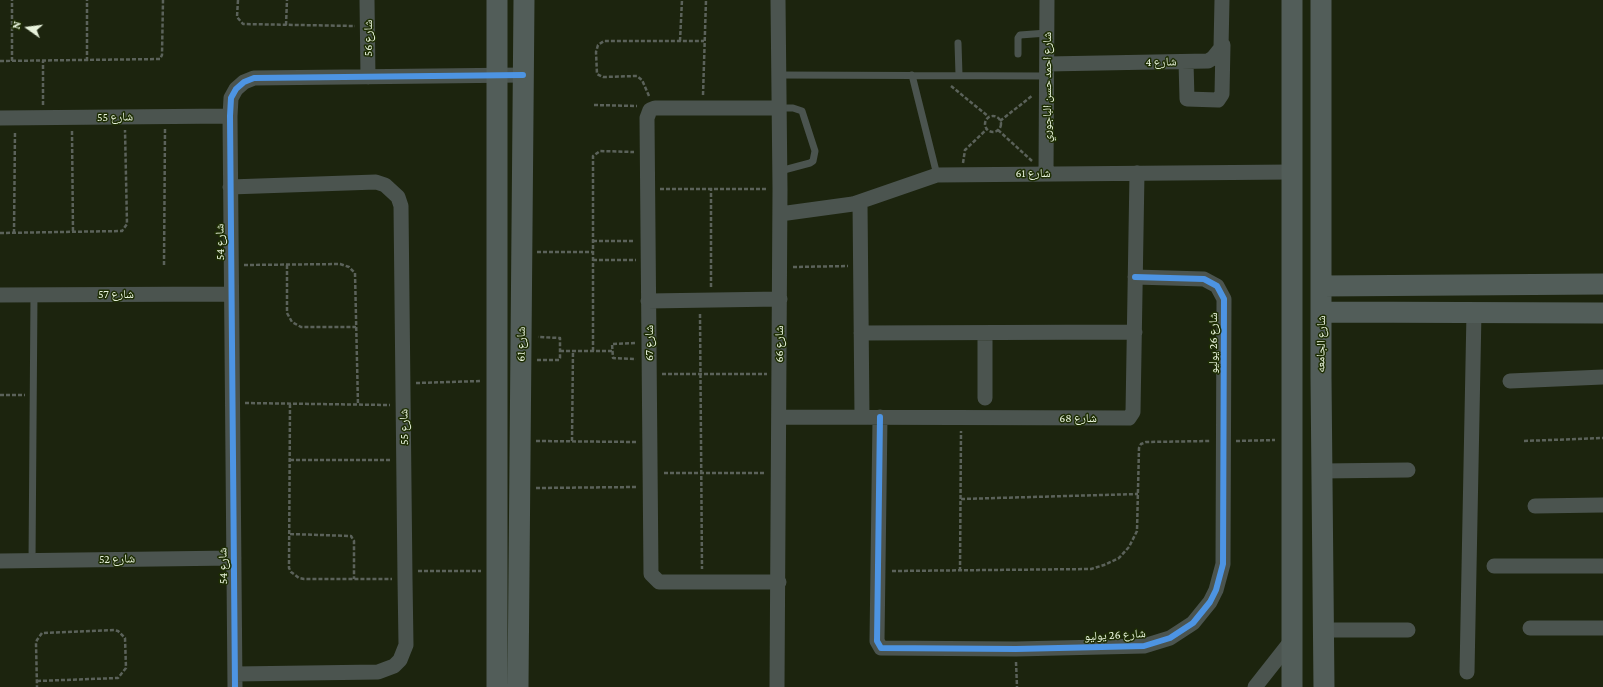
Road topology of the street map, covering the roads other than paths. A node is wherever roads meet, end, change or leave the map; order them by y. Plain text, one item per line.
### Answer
1 (367, 0) edge
2 (498, 0) edge
3 (524, 0) edge
4 (778, 0) edge
5 (1047, 0) edge
6 (1222, 0) edge
7 (1292, 0) edge
8 (1323, 3) edge
9 (1047, 33) junction
10 (1322, 40) junction
11 (1292, 41) junction
12 (1223, 42) junction
13 (958, 43) dead end
14 (1018, 54) dead end
15 (1186, 62) junction
16 (1047, 74) junction
17 (523, 75) junction
18 (779, 75) junction
19 (912, 75) junction
20 (958, 75) junction
21 (368, 76) junction
22 (498, 76) junction
23 (779, 108) junction
24 (230, 116) junction
25 (0, 118) edge
26 (780, 170) junction
27 (1291, 172) junction
28 (1046, 173) junction
29 (1137, 173) junction
30 (937, 175) junction
31 (230, 187) junction
32 (860, 202) junction
33 (780, 214) junction
34 (1136, 277) junction
35 (1603, 284) edge
36 (1322, 286) junction
37 (0, 294) edge
38 (34, 294) junction
39 (231, 294) junction
40 (780, 299) junction
41 (648, 301) junction
42 (1322, 312) junction
43 (1474, 312) junction
44 (1603, 313) edge
45 (1135, 332) junction
46 (862, 333) junction
47 (985, 333) junction
48 (1292, 377) junction
49 (1321, 377) junction
50 (1603, 377) edge
51 (1510, 381) dead end
52 (985, 398) dead end
53 (779, 417) junction
54 (862, 417) junction
55 (880, 417) junction
56 (1408, 470) dead end
57 (1321, 471) junction
58 (1603, 505) edge
59 (1535, 506) dead end
60 (234, 558) junction
61 (0, 561) edge
62 (32, 561) junction
63 (1494, 566) dead end
64 (1603, 566) edge
65 (778, 582) junction
66 (1530, 628) dead end
67 (1603, 628) edge
68 (1322, 630) junction
69 (1408, 630) dead end
70 (1292, 640) junction
71 (1467, 672) dead end
72 (235, 681) edge
73 (497, 687) edge
74 (518, 687) edge
75 (776, 687) edge
76 (1255, 687) edge
77 (1292, 687) edge
78 (1324, 687) edge

1 - 21 street, شارع 56
2 - 22 main road, شارع 61
3 - 17 main road, شارع 61
4 - 18 street, شارع 66
5 - 9 street, شارع احمد حسن الباجوري
6 - 12 street
7 - 11 main road
8 - 10 main road, شارع الجامعه
9 - 14 lane
9 - 16 street, شارع احمد حسن الباجوري
10 - 11 main road
10 - 36 main road, شارع الجامعه
11 - 27 main road
12 - 15 street, شارع 4
12 - 15 street
13 - 20 lane
15 - 16 street, شارع 4
16 - 20 lane
16 - 28 street, شارع احمد حسن الباجوري
17 - 22 street, شارع 54
17 - 74 main road, شارع 61
18 - 19 lane
18 - 23 street, شارع 66
19 - 20 lane
19 - 30 lane
21 - 22 street, شارع 54
21 - 24 street, شارع 54
22 - 73 main road, شارع 61
23 - 26 street, شارع 66
23 - 26 lane
23 - 41 street, شارع 67
24 - 25 street, شارع 55
24 - 31 street, شارع 54
26 - 33 street, شارع 66
27 - 29 street, شارع 61
27 - 48 main road
28 - 29 street, شارع 61
28 - 30 street, شارع 61
29 - 34 street, شارع 68
30 - 32 street, شارع 61
31 - 39 street, شارع 54
31 - 72 street, شارع 55
32 - 33 street, شارع 61
32 - 46 street
33 - 40 street, شارع 66
34 - 45 street, شارع 68
34 - 55 street, شارع 26 يوليو
35 - 36 main road
36 - 42 main road, شارع الجامعه
37 - 38 street, شارع 57
38 - 39 street, شارع 57
38 - 62 lane
39 - 60 street, شارع 54
40 - 41 street
40 - 53 street, شارع 66
41 - 65 street, شارع 67
42 - 43 main road
42 - 49 main road, شارع الجامعه
43 - 44 main road
43 - 71 street
45 - 47 street
45 - 55 street, شارع 68
46 - 47 street
46 - 54 street
47 - 52 street
48 - 49 main road
48 - 70 main road
49 - 57 main road, شارع الجامعه
50 - 51 street
53 - 54 street, شارع 68
53 - 65 street, شارع 66
54 - 55 street, شارع 68
56 - 57 street
57 - 68 main road, شارع الجامعه
58 - 59 street
60 - 62 street, شارع 52
60 - 72 street, شارع 54
61 - 62 street, شارع 52
63 - 64 street
65 - 75 street, شارع 66
66 - 67 street
68 - 69 street
68 - 78 main road, شارع الجامعه
70 - 76 street
70 - 77 main road

